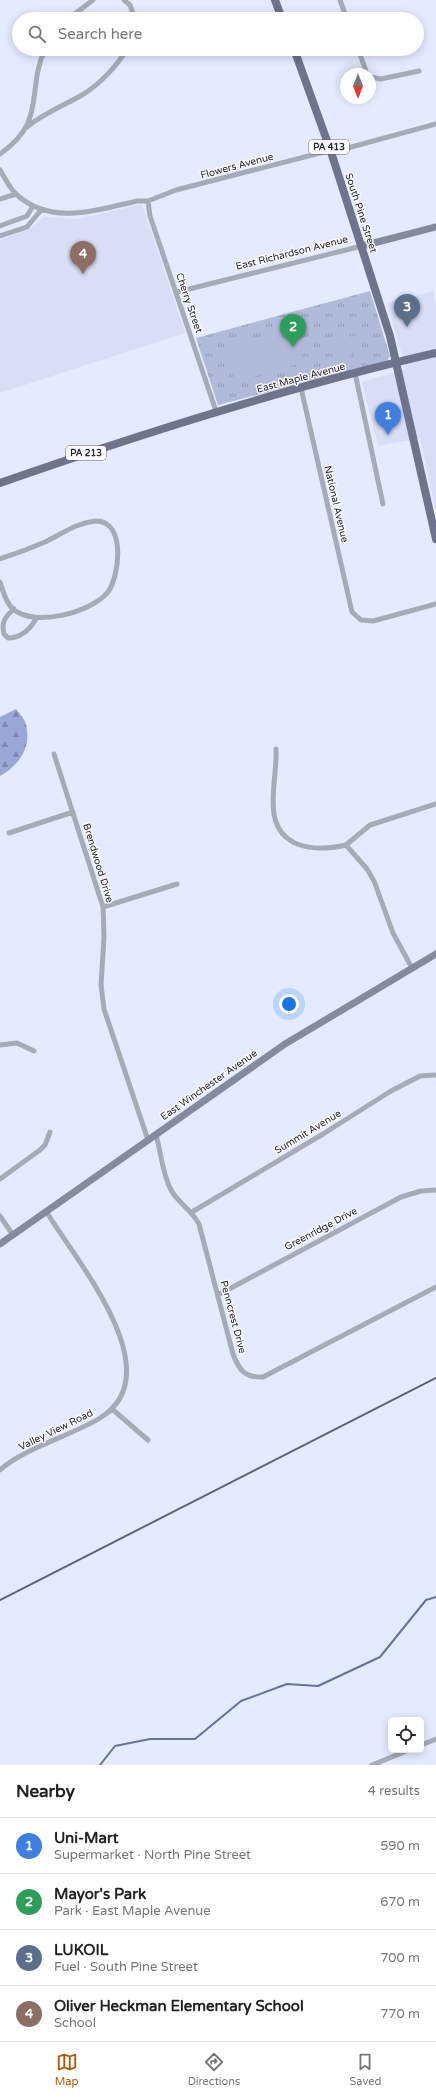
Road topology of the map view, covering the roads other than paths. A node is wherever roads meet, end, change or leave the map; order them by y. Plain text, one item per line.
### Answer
1 (93, 0) edge
2 (124, 0) edge
3 (275, 0) edge
4 (340, 0) edge
5 (77, 12) edge
6 (132, 12) edge
7 (279, 12) edge
8 (344, 12) edge
9 (43, 56) edge
10 (122, 56) edge
11 (297, 56) edge
12 (361, 56) edge
13 (365, 68) edge
14 (419, 71) dead end
15 (376, 78) edge
16 (436, 124) edge
17 (27, 127) junction
18 (331, 152) junction
19 (0, 154) edge
20 (0, 170) edge
21 (16, 194) junction
22 (0, 199) edge
23 (148, 200) junction
24 (33, 206) junction
25 (41, 210) junction
26 (0, 226) edge
27 (436, 227) edge
28 (0, 236) edge
29 (362, 246) junction
30 (177, 292) junction
31 (436, 353) edge
32 (397, 362) junction
33 (355, 373) junction
34 (301, 388) junction
35 (216, 411) junction
36 (0, 484) edge
37 (382, 504) dead end
38 (436, 539) edge
39 (0, 559) edge
40 (0, 582) edge
41 (436, 604) edge
42 (14, 609) junction
43 (36, 619) junction
44 (276, 749) dead end
45 (54, 754) dead end
46 (436, 804) edge
47 (73, 812) junction
48 (9, 832) dead end
49 (346, 845) junction
50 (177, 884) dead end
51 (103, 908) junction
52 (436, 954) edge
53 (412, 968) junction
54 (0, 1045) edge
55 (34, 1051) dead end
56 (436, 1075) edge
57 (50, 1132) dead end
58 (156, 1135) junction
59 (148, 1140) junction
60 (0, 1179) edge
61 (436, 1190) edge
62 (46, 1211) junction
63 (192, 1212) junction
64 (0, 1216) edge
65 (13, 1235) junction
66 (0, 1244) edge
67 (436, 1287) edge
68 (218, 1296) junction
69 (112, 1409) junction
70 (148, 1440) dead end
71 (0, 1470) edge
72 (436, 1739) edge
73 (424, 1744) edge
74 (402, 1753) edge
75 (372, 1765) edge

1 - 5 street
2 - 6 street
3 - 7 main road
4 - 8 street
9 - 17 street
10 - 17 street
11 - 18 main road, South Pine Street / PA 413
12 - 13 street
14 - 15 street
16 - 18 street, Flowers Avenue
17 - 19 street
18 - 23 street, Flowers Avenue
18 - 29 main road, South Pine Street / PA 413
20 - 21 street
21 - 22 street
21 - 24 street, Flowers Avenue
23 - 25 street, Flowers Avenue
23 - 30 street, Cherry Street
24 - 25 street, Flowers Avenue
24 - 26 street
25 - 28 street
27 - 29 main road, East Richardson Avenue
29 - 30 street, East Richardson Avenue
29 - 32 main road, South Pine Street / PA 413
30 - 35 street, Cherry Street
31 - 32 main road, East Maple Avenue / PA 213
32 - 33 main road, East Maple Avenue / PA 213
32 - 38 main road, PA 413
33 - 34 main road, East Maple Avenue / PA 213
33 - 37 street
34 - 35 main road, East Maple Avenue / PA 213
34 - 41 street, National Avenue
35 - 36 main road, East Maple Avenue / PA 213
39 - 43 street
40 - 42 street
42 - 43 street
42 - 43 street
44 - 49 street
45 - 47 street, Brendwood Drive
46 - 49 street
47 - 48 street
47 - 51 street, Brendwood Drive
49 - 53 street
50 - 51 street
51 - 59 street, Brendwood Drive
52 - 53 main road, East Winchester Avenue
53 - 58 main road, East Winchester Avenue
54 - 55 street
56 - 63 street, Summit Avenue
57 - 60 street
58 - 59 main road, East Winchester Avenue
58 - 63 street, Penncrest Drive
59 - 62 main road, East Winchester Avenue
61 - 68 street, Greenridge Drive
62 - 65 main road, East Winchester Avenue
62 - 69 street, Valley View Road
63 - 68 street, Penncrest Drive
64 - 65 street
65 - 66 main road, East Winchester Avenue
67 - 68 street, Penncrest Drive
69 - 70 street
69 - 71 street, Valley View Road
72 - 73 street
74 - 75 street

